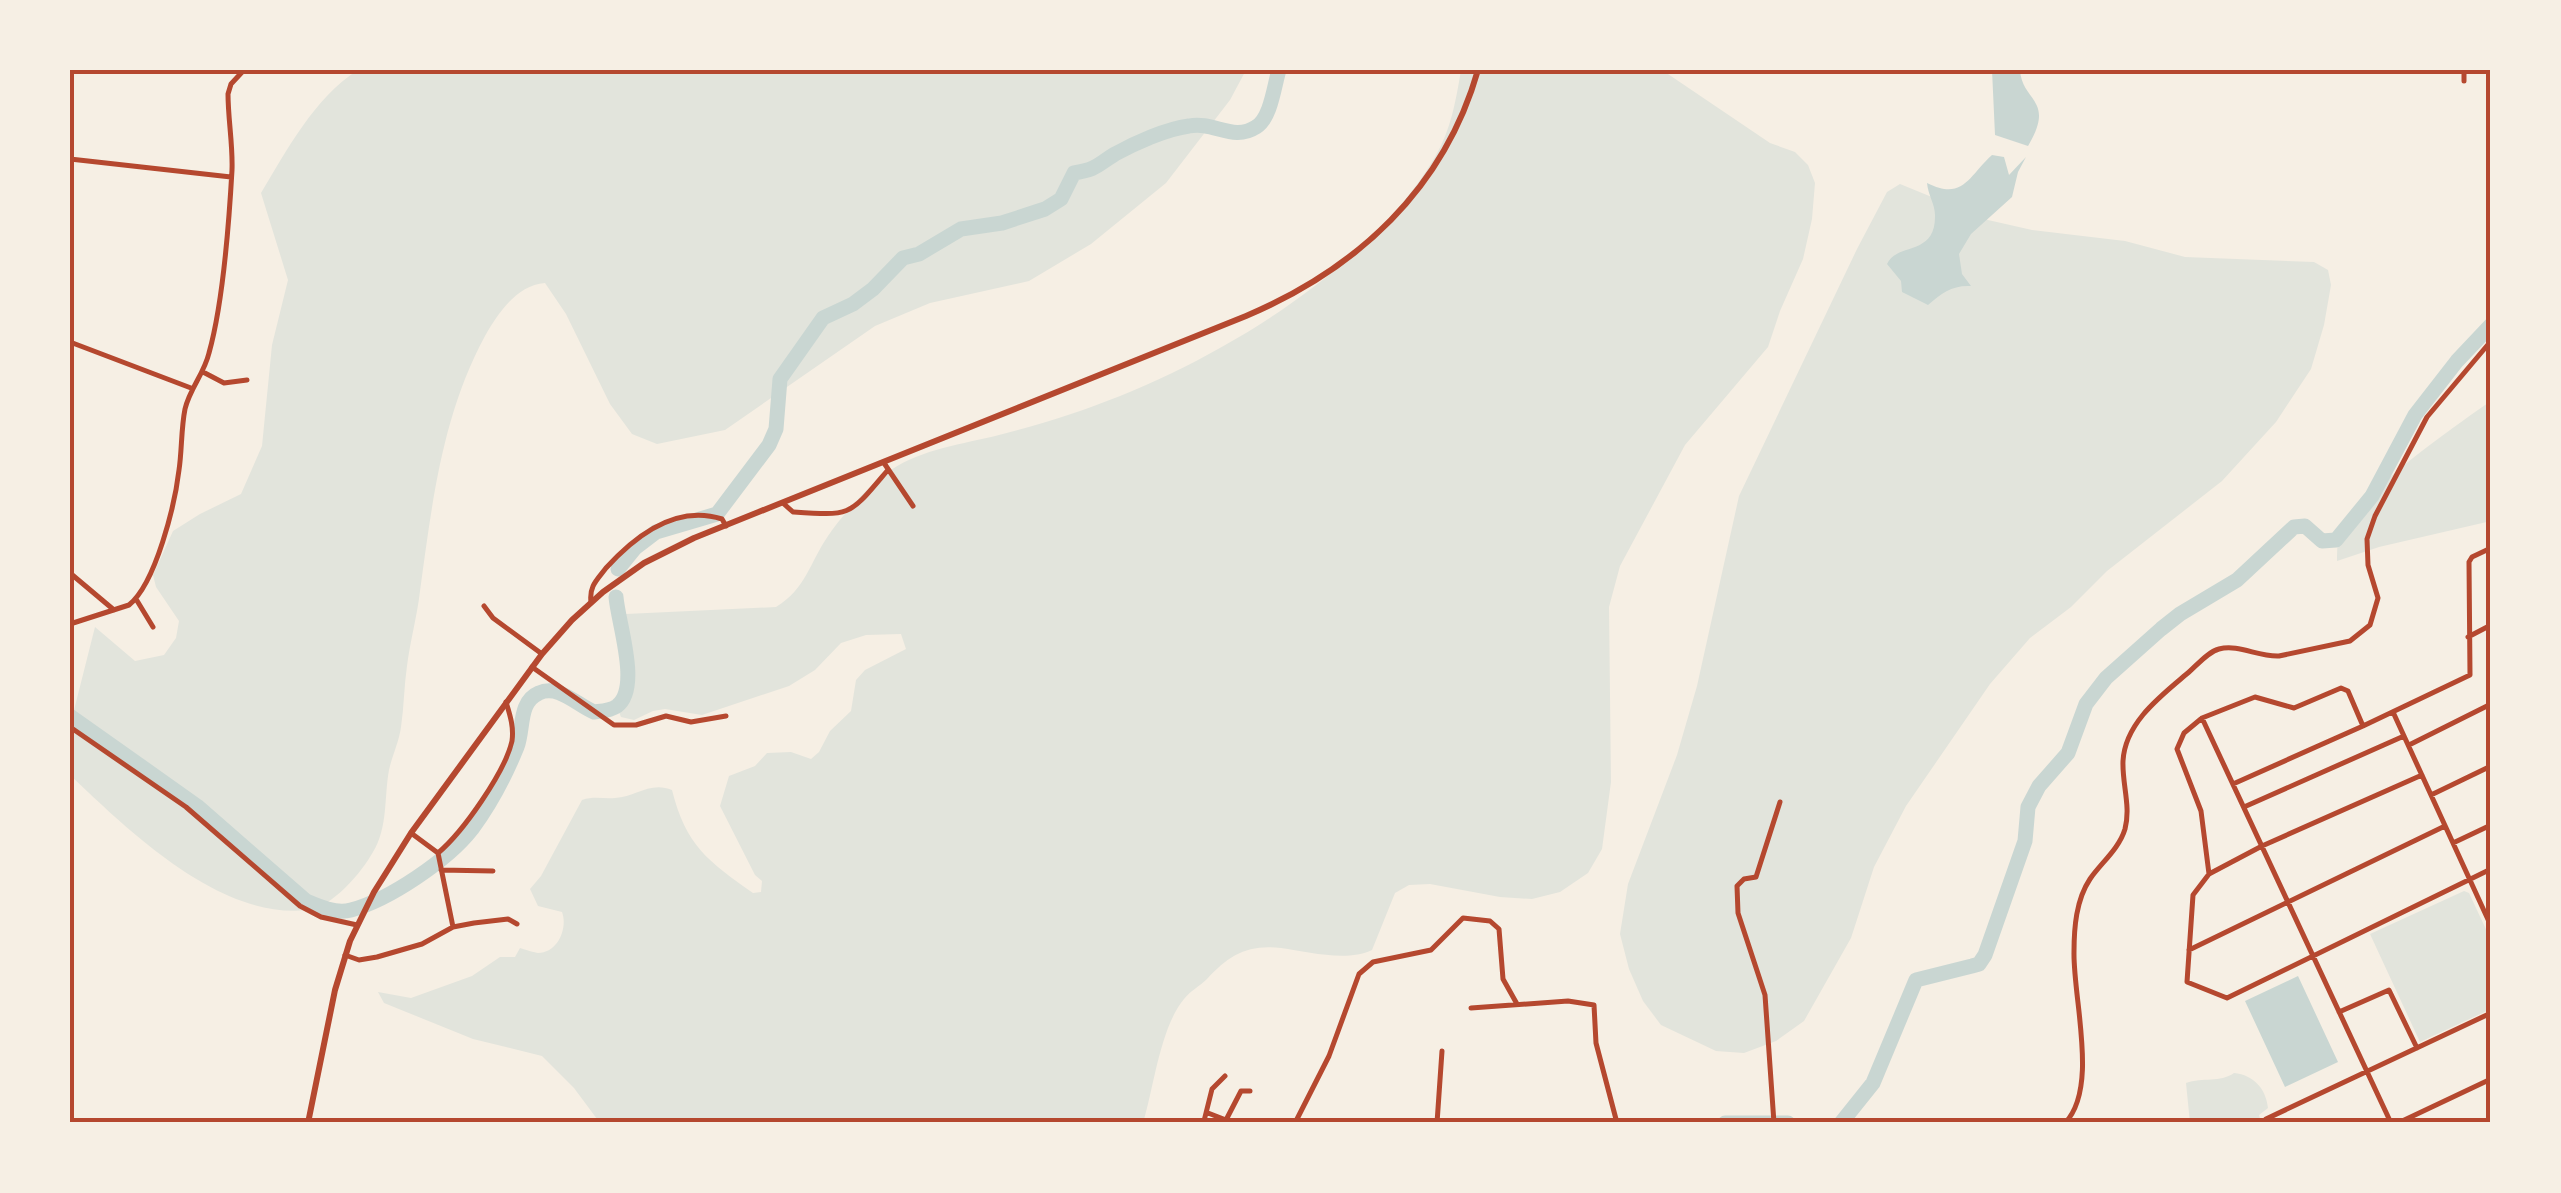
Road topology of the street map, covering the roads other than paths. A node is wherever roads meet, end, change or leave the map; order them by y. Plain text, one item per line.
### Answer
1 (244, 70) edge
2 (1478, 70) edge
3 (2464, 70) edge
4 (2464, 81) dead end
5 (70, 159) edge
6 (231, 177) junction
7 (70, 342) edge
8 (2491, 342) edge
9 (203, 372) junction
10 (247, 380) dead end
11 (190, 388) junction
12 (885, 467) junction
13 (784, 504) junction
14 (913, 506) dead end
15 (726, 526) junction
16 (2491, 548) edge
17 (70, 573) edge
18 (136, 599) junction
19 (591, 602) junction
20 (484, 606) dead end
21 (114, 610) junction
22 (70, 624) edge
23 (2491, 626) edge
24 (154, 628) dead end
25 (2468, 636) junction
26 (542, 654) junction
27 (532, 667) junction
28 (506, 702) junction
29 (2491, 704) edge
30 (2393, 712) junction
31 (726, 716) dead end
32 (2202, 718) junction
33 (2362, 726) junction
34 (70, 727) edge
35 (2404, 736) junction
36 (2408, 745) junction
37 (2491, 766) edge
38 (2422, 775) junction
39 (2233, 784) junction
40 (2431, 795) junction
41 (1780, 802) dead end
42 (2244, 807) junction
43 (2491, 825) edge
44 (2445, 826) junction
45 (411, 833) junction
46 (2453, 843) junction
47 (2262, 846) junction
48 (439, 860) junction
49 (2491, 869) edge
50 (493, 871) dead end
51 (2209, 874) junction
52 (2470, 880) junction
53 (2288, 901) junction
54 (517, 924) dead end
55 (357, 925) junction
56 (2491, 926) edge
57 (452, 927) junction
58 (2189, 950) junction
59 (345, 956) junction
60 (2313, 956) junction
61 (1516, 1004) junction
62 (1471, 1008) dead end
63 (2339, 1012) junction
64 (2491, 1013) edge
65 (2417, 1048) junction
66 (1442, 1051) dead end
67 (2367, 1072) junction
68 (1225, 1076) dead end
69 (2491, 1079) edge
70 (1250, 1091) dead end
71 (1208, 1114) junction
72 (1774, 1121) edge
73 (308, 1123) edge
74 (1208, 1123) edge
75 (1295, 1123) edge
76 (1437, 1123) edge
77 (1617, 1123) edge
78 (2065, 1123) edge
79 (2268, 1123) edge
80 (2394, 1123) edge

1 - 6 street
2 - 12 main road
3 - 4 street
5 - 6 street
6 - 9 street
7 - 11 street
8 - 78 street
9 - 10 street
9 - 11 street
11 - 18 street
12 - 13 main road
12 - 13 street
12 - 14 street
13 - 15 main road
15 - 19 main road
15 - 19 street
16 - 25 street
17 - 21 street
18 - 21 street
18 - 24 street
19 - 26 main road
20 - 26 street
21 - 22 street
23 - 25 street
25 - 30 street
26 - 27 main road
27 - 28 main road
27 - 31 street
28 - 45 main road
28 - 48 street
29 - 36 street
30 - 33 street
30 - 35 street
32 - 33 street
32 - 39 street
32 - 51 street
33 - 39 street
34 - 55 street
35 - 36 street
35 - 42 street
36 - 38 street
37 - 40 street
38 - 40 street
38 - 47 street
39 - 42 street
40 - 44 street
41 - 72 street
42 - 47 street
43 - 46 street
44 - 46 street
44 - 53 street
45 - 48 street
45 - 55 main road
46 - 52 street
47 - 51 street
47 - 53 street
48 - 50 street
48 - 57 street
49 - 52 street
51 - 58 street
52 - 56 street
52 - 60 street
53 - 58 street
53 - 60 street
54 - 57 street
55 - 59 main road
57 - 59 street
58 - 60 street
59 - 73 main road
60 - 63 street
61 - 62 street
61 - 75 street
61 - 77 street
63 - 65 street
63 - 67 street
64 - 65 street
65 - 67 street
66 - 76 street
67 - 79 street
67 - 80 street
68 - 71 street
69 - 80 street
70 - 71 street
71 - 74 street

